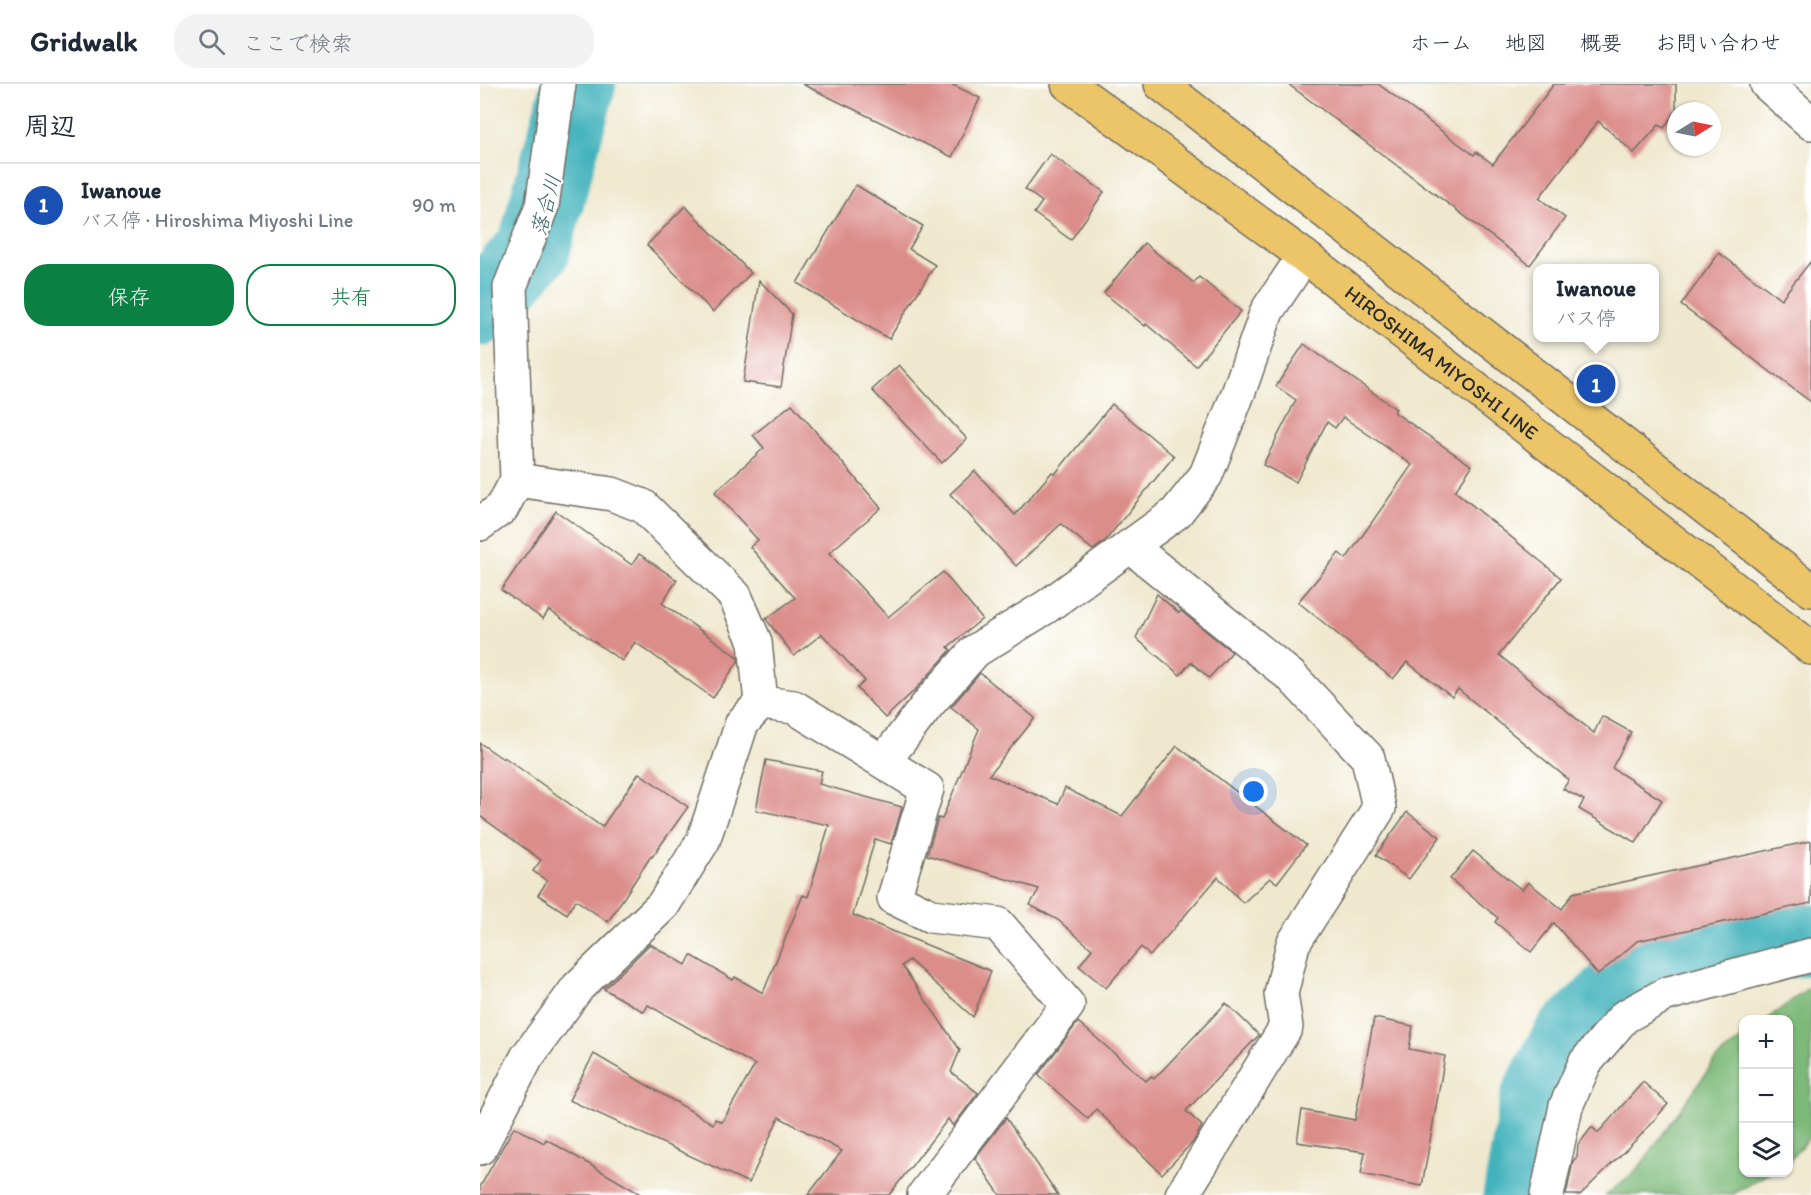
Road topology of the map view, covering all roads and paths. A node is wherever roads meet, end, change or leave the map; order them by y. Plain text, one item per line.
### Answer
1 (559, 84) edge
2 (1161, 84) edge
3 (1767, 84) edge
4 (1083, 88) edge
5 (1811, 123) edge
6 (1304, 256) junction
7 (517, 480) junction
8 (480, 524) edge
9 (1130, 546) junction
10 (1811, 590) edge
11 (1811, 648) edge
12 (761, 703) junction
13 (884, 761) junction
14 (1811, 955) edge
15 (480, 1148) edge
16 (924, 1195) edge
17 (1182, 1195) edge
18 (1547, 1195) edge

1 - 7 street
2 - 10 main road
3 - 5 street
4 - 6 main road, HIROSHIMA MIYOSHI LINE
6 - 9 street
6 - 11 main road, HIROSHIMA MIYOSHI LINE
7 - 8 street
7 - 12 street
9 - 13 street
9 - 17 street
12 - 13 street
12 - 15 street
13 - 16 street
14 - 18 street

